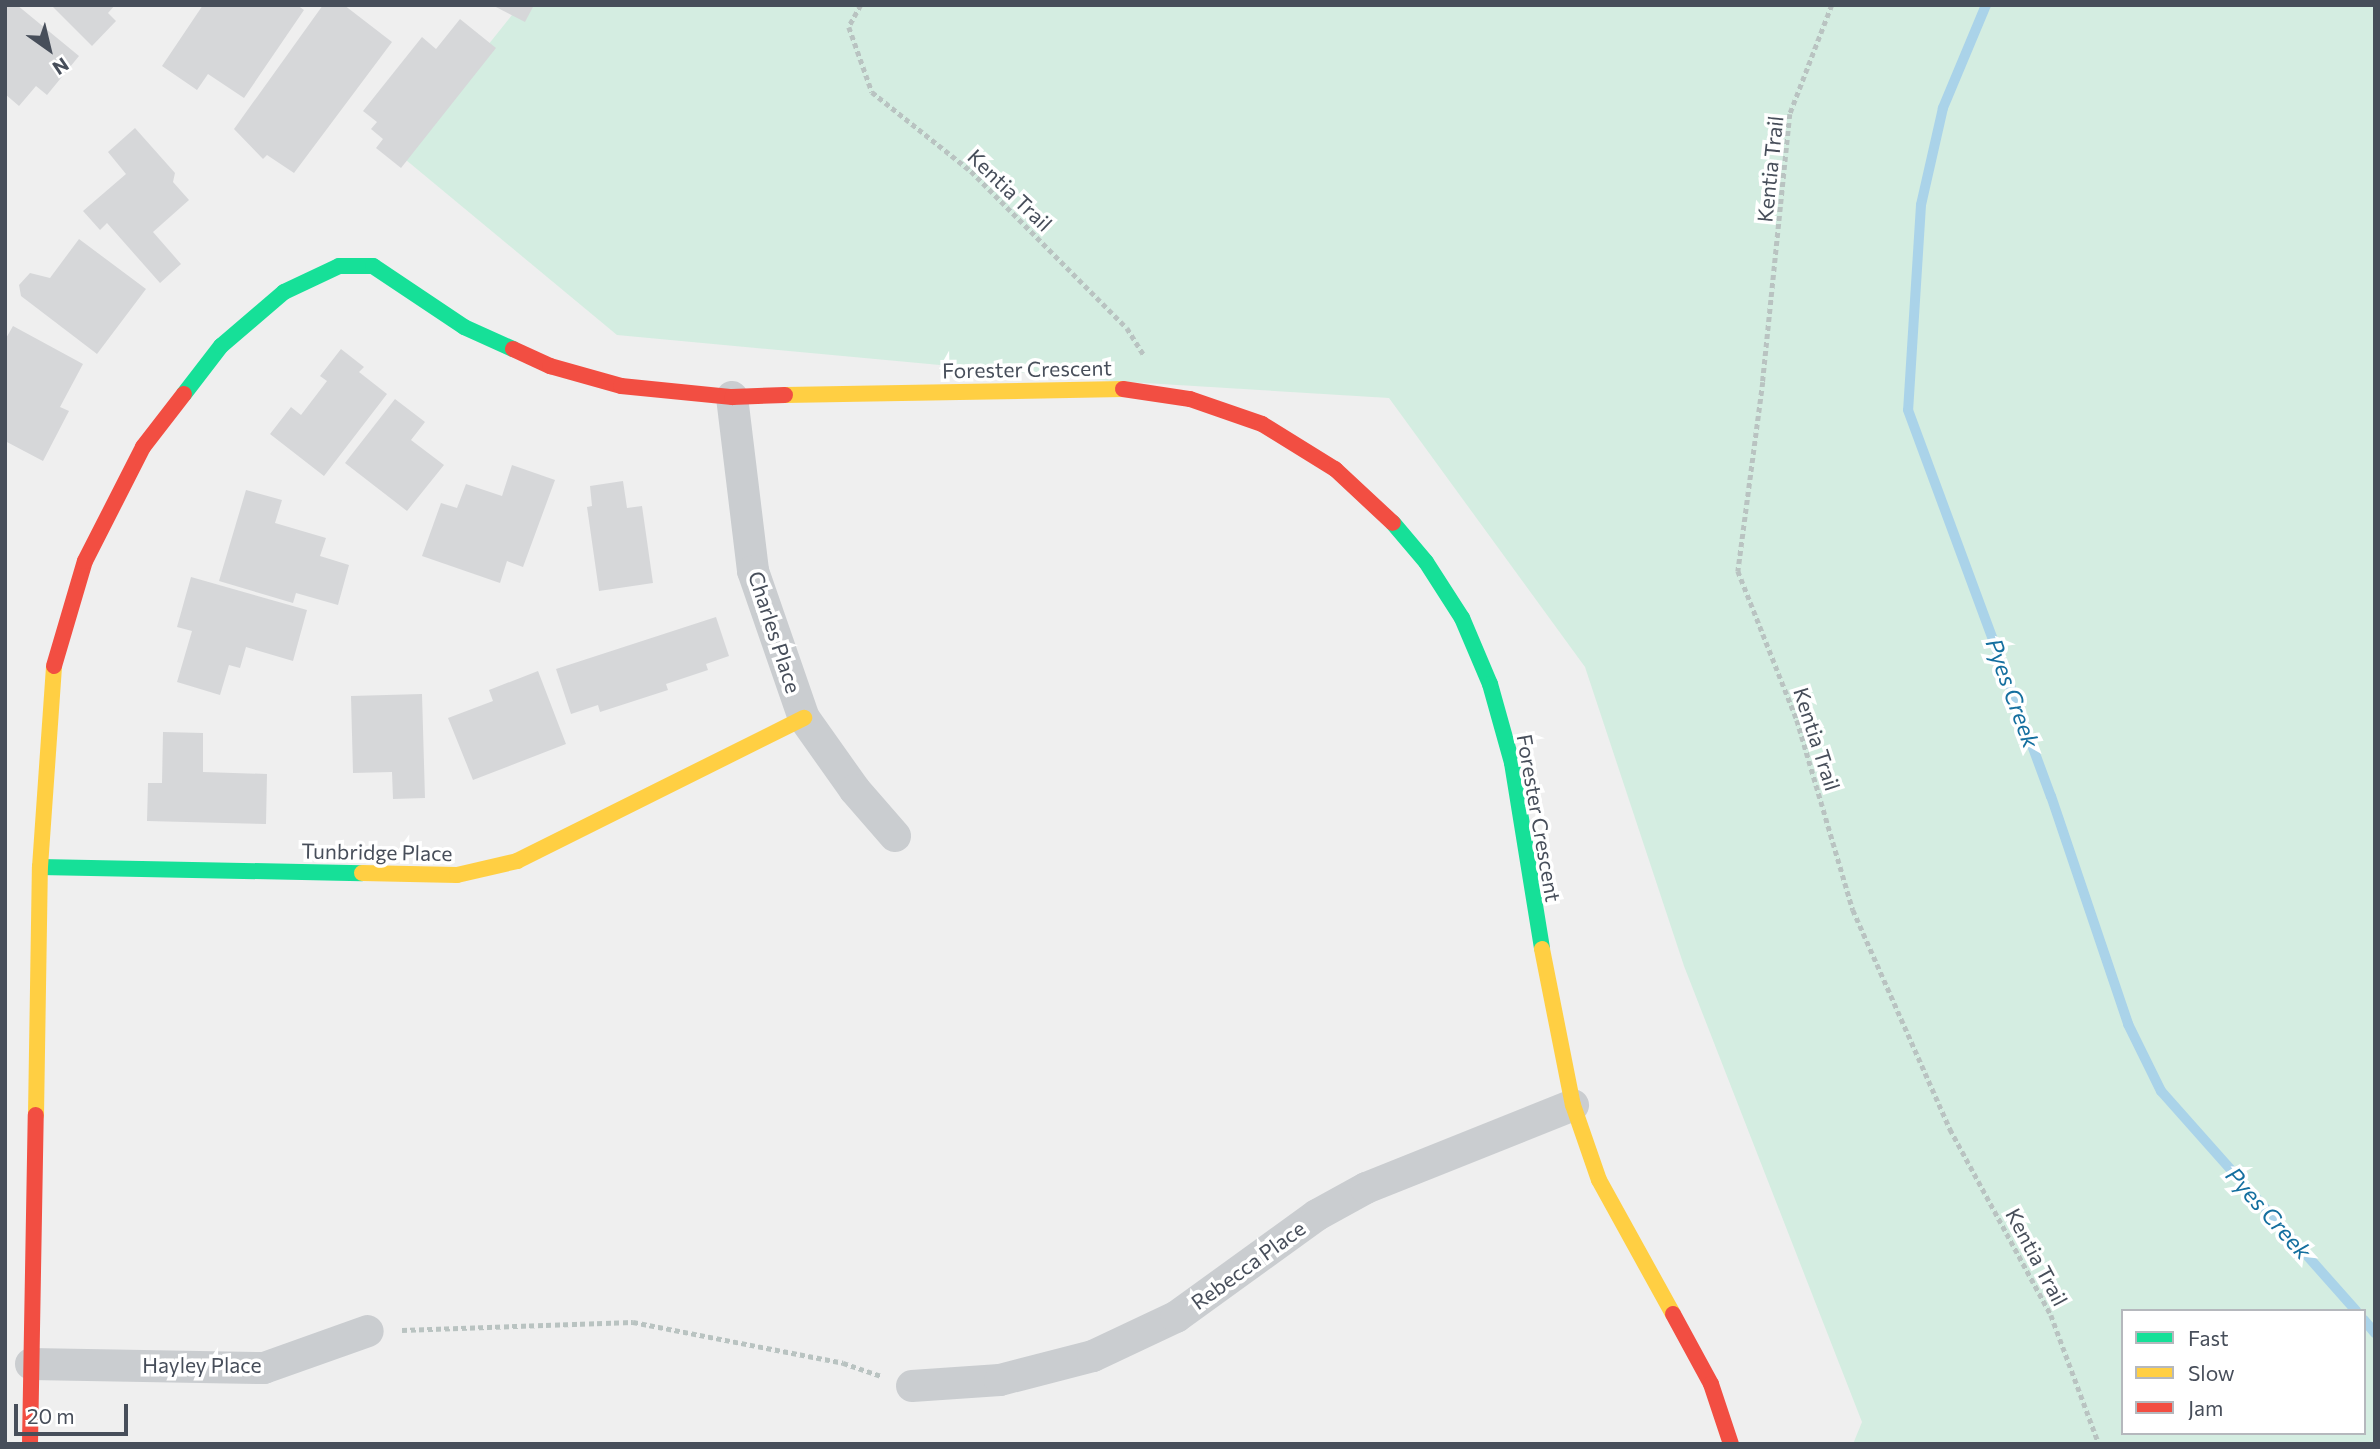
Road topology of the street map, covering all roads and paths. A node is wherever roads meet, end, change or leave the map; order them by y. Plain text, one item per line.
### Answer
1 (861, 5) edge
2 (1832, 5) edge
3 (1171, 396) junction
4 (732, 397) junction
5 (804, 718) junction
6 (895, 836) dead end
7 (40, 867) junction
8 (1573, 1105) junction
9 (368, 1331) joint
10 (31, 1364) junction
11 (912, 1386) joint
12 (30, 1444) edge
13 (1731, 1444) edge
14 (2099, 1444) edge

1 - 3 path, Kentia Trail
2 - 14 path, Kentia Trail
3 - 4 street, Forester Crescent
3 - 8 street, Forester Crescent
4 - 5 street, Charles Place
4 - 7 street, Forester Crescent
5 - 6 street, Charles Place
5 - 7 street, Tunbridge Place
7 - 10 street
8 - 11 street, Rebecca Place
8 - 13 street, Forester Crescent
9 - 10 street, Hayley Place
9 - 11 path
10 - 12 street

